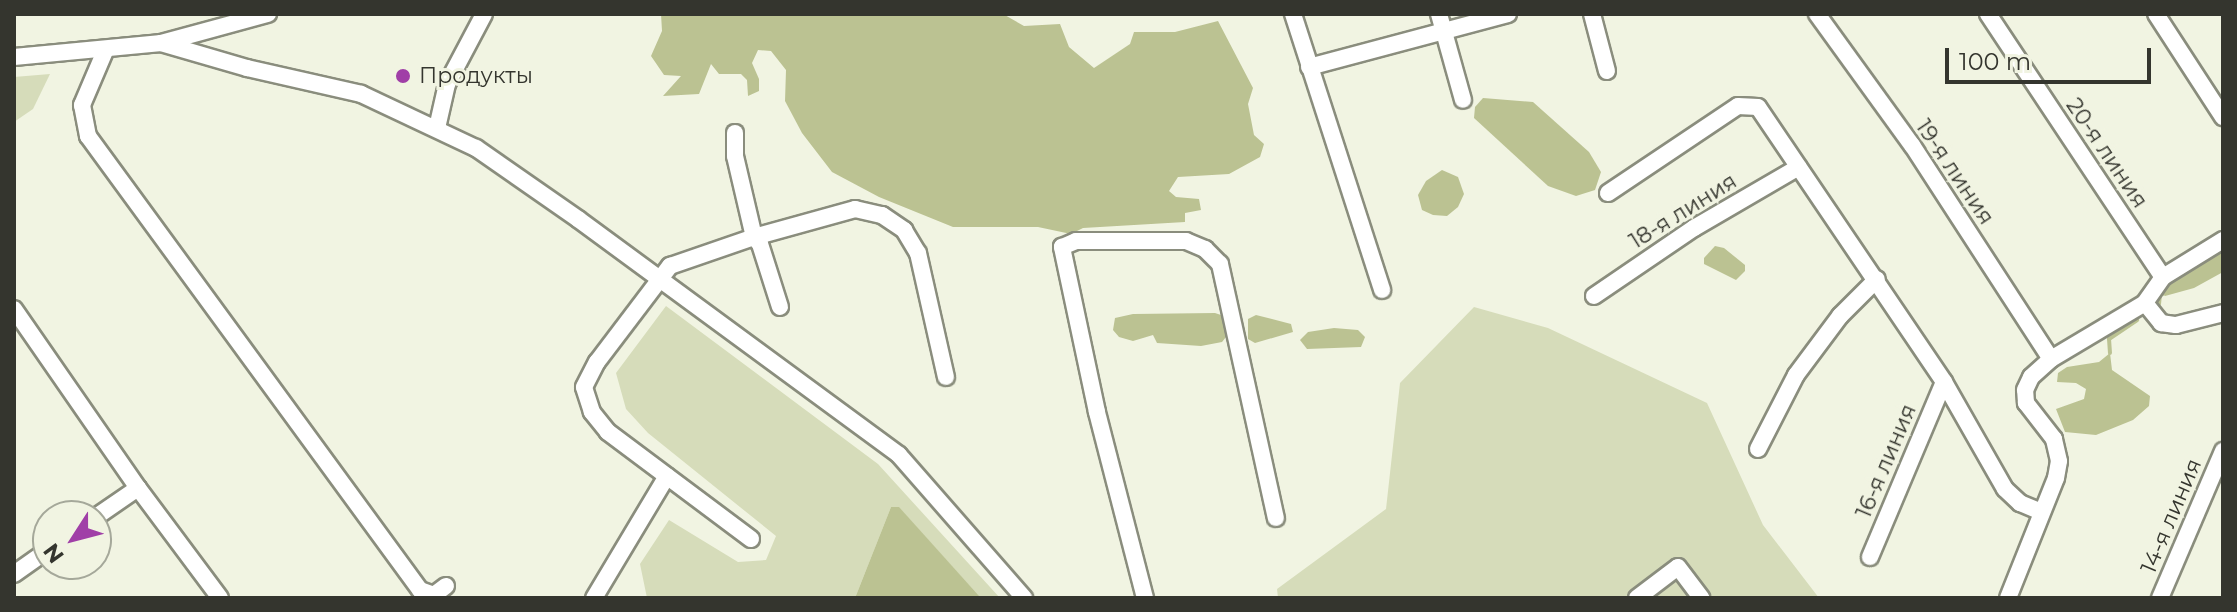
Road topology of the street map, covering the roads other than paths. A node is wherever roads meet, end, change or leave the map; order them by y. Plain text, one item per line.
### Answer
1 (268, 14) edge
2 (484, 14) edge
3 (1293, 14) edge
4 (1439, 14) edge
5 (1508, 14) edge
6 (1592, 14) edge
7 (1817, 14) edge
8 (1988, 14) edge
9 (2156, 14) edge
10 (1444, 32) junction
11 (161, 43) junction
12 (105, 51) junction
13 (14, 57) edge
14 (1309, 67) junction
15 (1607, 71) dead end
16 (1463, 100) dead end
17 (2223, 117) edge
18 (437, 128) junction
19 (735, 133) dead end
20 (1799, 167) junction
21 (1608, 193) dead end
22 (754, 237) junction
23 (2223, 240) edge
24 (2163, 277) junction
25 (659, 278) junction
26 (1877, 279) junction
27 (1382, 290) dead end
28 (1594, 296) dead end
29 (2145, 303) junction
30 (780, 307) dead end
31 (14, 309) edge
32 (2223, 313) edge
33 (2051, 359) junction
34 (946, 377) dead end
35 (1944, 382) junction
36 (1758, 449) dead end
37 (2223, 451) edge
38 (667, 476) junction
39 (138, 488) junction
40 (112, 506) edge
41 (2041, 512) junction
42 (1276, 518) dead end
43 (751, 539) dead end
44 (1870, 557) dead end
45 (32, 561) edge
46 (14, 574) edge
47 (446, 586) dead end
48 (598, 597) edge
49 (220, 598) edge
50 (1024, 598) edge
51 (1145, 598) edge
52 (1637, 598) edge
53 (1701, 598) edge
54 (2008, 598) edge
55 (2160, 598) edge

1 - 11 street
2 - 18 street
3 - 14 street
4 - 10 street
5 - 10 street
6 - 15 street
7 - 33 street, 19-я линия
8 - 24 street, 20-я линия
9 - 17 street
10 - 14 street
10 - 16 street
11 - 12 street
11 - 18 street
12 - 13 street
12 - 47 street
14 - 27 street
18 - 25 street
19 - 22 street
20 - 21 street
20 - 26 street
20 - 28 street, 18-я линия
22 - 25 street
22 - 30 street
22 - 34 street
23 - 24 street
24 - 29 street
25 - 38 street
25 - 50 street
26 - 35 street
26 - 36 street
29 - 32 street
29 - 33 street
31 - 39 street
33 - 41 street
35 - 41 street
35 - 44 street, 16-я линия
37 - 55 street, 14-я линия
38 - 43 street
38 - 48 street
39 - 40 street
39 - 49 street
41 - 54 street
42 - 51 street
45 - 46 street
52 - 53 street

